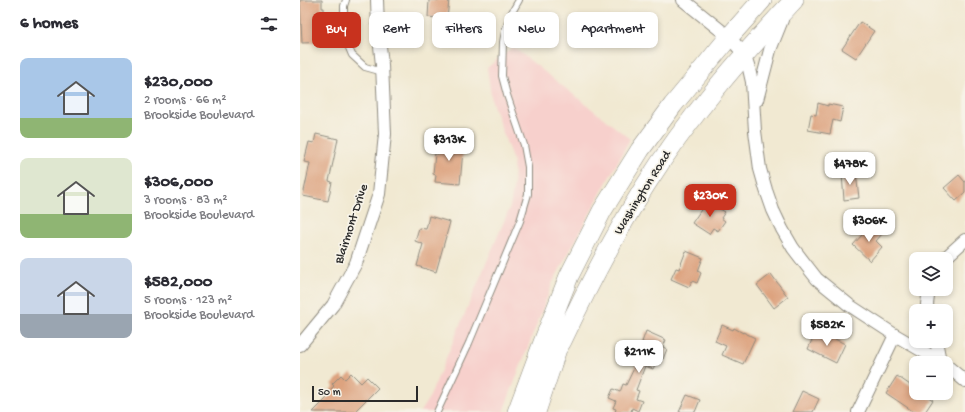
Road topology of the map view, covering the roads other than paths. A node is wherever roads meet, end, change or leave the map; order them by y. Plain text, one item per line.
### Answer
1 (346, 0) edge
2 (377, 0) edge
3 (519, 0) edge
4 (762, 0) edge
5 (689, 2) edge
6 (791, 3) edge
7 (728, 37) junction
8 (744, 54) junction
9 (383, 72) junction
10 (754, 113) junction
11 (965, 240) edge
12 (952, 252) edge
13 (895, 335) junction
14 (300, 345) edge
15 (931, 356) edge
16 (953, 371) edge
17 (965, 380) edge
18 (438, 412) edge
19 (517, 412) edge
20 (536, 412) edge
21 (858, 412) edge

1 - 9 lane
2 - 9 street, Blairmont Drive
3 - 18 lane
4 - 7 main road, Washington Road
5 - 7 street
6 - 8 main road, Washington Road
6 - 10 street
7 - 8 street
7 - 19 main road, Washington Road
8 - 10 street
8 - 20 main road, Washington Road
9 - 14 street, Blairmont Drive
10 - 13 street
11 - 12 street
13 - 15 street
13 - 21 street
16 - 17 street

